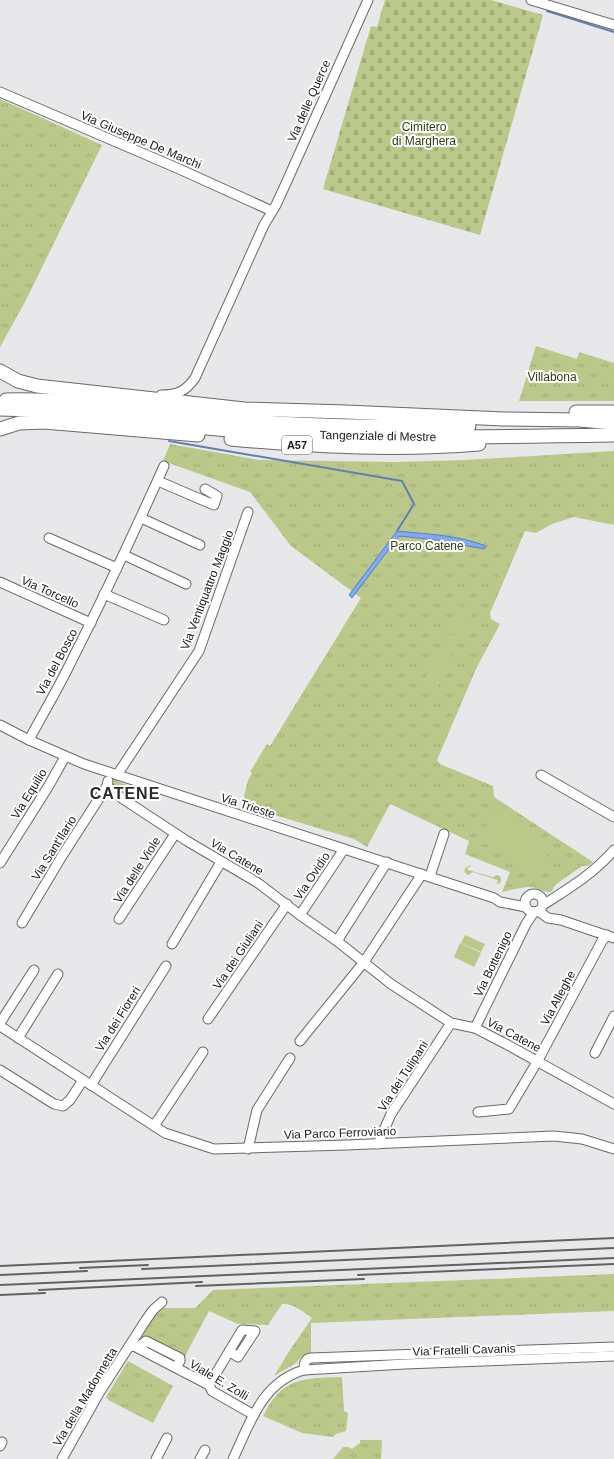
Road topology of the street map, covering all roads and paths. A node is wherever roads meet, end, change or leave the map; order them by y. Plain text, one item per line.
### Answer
1 (368, 0) edge
2 (532, 0) edge
3 (563, 4) edge
4 (614, 25) edge
5 (0, 92) edge
6 (272, 211) junction
7 (0, 371) edge
8 (111, 395) junction
9 (0, 401) edge
10 (0, 408) edge
11 (346, 412) junction
12 (614, 412) edge
13 (614, 423) edge
14 (239, 425) junction
15 (0, 429) edge
16 (595, 435) junction
17 (614, 435) edge
18 (164, 466) dead end
19 (158, 481) junction
20 (204, 489) dead end
21 (248, 512) dead end
22 (141, 518) junction
23 (49, 538) dead end
24 (200, 545) dead end
25 (124, 555) junction
26 (117, 568) junction
27 (0, 582) edge
28 (186, 584) dead end
29 (104, 594) junction
30 (164, 620) dead end
31 (91, 623) junction
32 (0, 725) edge
33 (29, 740) junction
34 (66, 757) junction
35 (114, 774) junction
36 (541, 775) dead end
37 (107, 786) junction
38 (614, 818) edge
39 (176, 834) junction
40 (444, 834) dead end
41 (344, 849) junction
42 (614, 850) edge
43 (221, 862) junction
44 (386, 862) junction
45 (0, 863) edge
46 (426, 875) junction
47 (287, 904) junction
48 (536, 905) junction
49 (300, 915) junction
50 (119, 919) dead end
51 (22, 924) dead end
52 (610, 936) edge
53 (337, 941) junction
54 (172, 944) dead end
55 (364, 962) junction
56 (166, 966) dead end
57 (34, 970) dead end
58 (58, 974) dead end
59 (614, 1016) edge
60 (208, 1019) dead end
61 (451, 1023) junction
62 (0, 1025) edge
63 (475, 1028) junction
64 (18, 1038) junction
65 (300, 1041) dead end
66 (203, 1052) dead end
67 (595, 1052) dead end
68 (290, 1058) dead end
69 (537, 1062) junction
70 (0, 1070) edge
71 (83, 1080) junction
72 (91, 1085) junction
73 (614, 1104) edge
74 (478, 1112) dead end
75 (154, 1126) junction
76 (378, 1144) junction
77 (248, 1149) junction
78 (614, 1149) edge
79 (162, 1302) dead end
80 (129, 1347) junction
81 (614, 1347) edge
82 (229, 1351) dead end
83 (614, 1356) edge
84 (322, 1358) junction
85 (314, 1369) junction
86 (304, 1370) junction
87 (209, 1386) junction
88 (254, 1415) junction
89 (167, 1438) dead end
90 (205, 1450) dead end
91 (62, 1459) edge
92 (156, 1459) edge
93 (200, 1459) edge
94 (233, 1459) edge

1 - 6 street, Via delle Querce
2 - 3 street
3 - 4 street
5 - 6 street, Via Giuseppe De Marchi
6 - 8 street, Via delle Querce
7 - 8 highway, A57
8 - 11 highway, A57
9 - 14 highway, Tangenziale di Mestre / A57
10 - 14 highway, Tangenziale di Mestre / A57
11 - 12 highway, A57
11 - 13 highway, A57
13 - 14 highway, Tangenziale di Mestre / A57
14 - 16 highway, Tangenziale di Mestre / A57
15 - 16 highway, A57
16 - 17 highway, Tangenziale di Mestre / A57
18 - 19 street, Via del Bosco
19 - 20 street
19 - 22 street, Via del Bosco
21 - 35 street, Via Ventiquattro Maggio
22 - 24 street
22 - 25 street, Via del Bosco
23 - 26 street
25 - 26 street, Via del Bosco
25 - 28 street
26 - 29 street, Via del Bosco
27 - 31 street, Via Torcello
29 - 30 street
29 - 31 street, Via del Bosco
31 - 33 street, Via del Bosco
32 - 33 street, Via Trieste
33 - 34 street, Via Trieste
34 - 35 street, Via Trieste
34 - 45 street, Via Equilio
35 - 37 street
35 - 41 street, Via Trieste
36 - 38 street
37 - 39 street, Via Catene
37 - 51 street, Via Sant'Ilario
39 - 43 street, Via Catene
39 - 50 street, Via delle Viole
40 - 46 street
41 - 44 street, Via Trieste
41 - 49 street, Via Ovidio
42 - 48 street
43 - 47 street, Via Catene
43 - 54 street
44 - 46 street, Via Trieste
44 - 53 street
46 - 48 street, Via Trieste
46 - 55 street
47 - 49 street, Via Catene
47 - 60 street, Via dei Giuliani
48 - 52 street
48 - 63 street, Via Bottenigo
49 - 53 street, Via Catene
52 - 69 street, Via Alleghe
53 - 55 street, Via Catene
55 - 61 street, Via Catene
55 - 65 street
56 - 72 street, Via dei Fioreri
57 - 62 street, Via Parco Ferroviario
58 - 64 street
59 - 67 street
61 - 63 street, Via Catene
61 - 76 street, Via dei Tulipani
62 - 64 street, Via Parco Ferroviario
63 - 69 street, Via Catene
64 - 71 street, Via Parco Ferroviario
66 - 75 street
68 - 77 street
69 - 73 street, Via Catene
69 - 74 street, Via Alleghe
70 - 71 street
71 - 72 street, Via Parco Ferroviario
72 - 75 street, Via Parco Ferroviario
75 - 77 street, Via Parco Ferroviario
76 - 77 street, Via Parco Ferroviario
76 - 78 street, Via Parco Ferroviario
79 - 80 street, Via della Madonnetta
80 - 87 street, Viale E. Zolli
80 - 91 street, Via della Madonnetta
81 - 84 street, Via Fratelli Cavanis
82 - 87 street
83 - 85 street, Via Fratelli Cavanis
84 - 85 street
84 - 86 street, Via Fratelli Cavanis
85 - 86 street, Via Fratelli Cavanis
86 - 88 street, Via Fratelli Cavanis
87 - 88 street, Viale E. Zolli
88 - 94 street, Via Fratelli Cavanis
89 - 92 street
90 - 93 street

